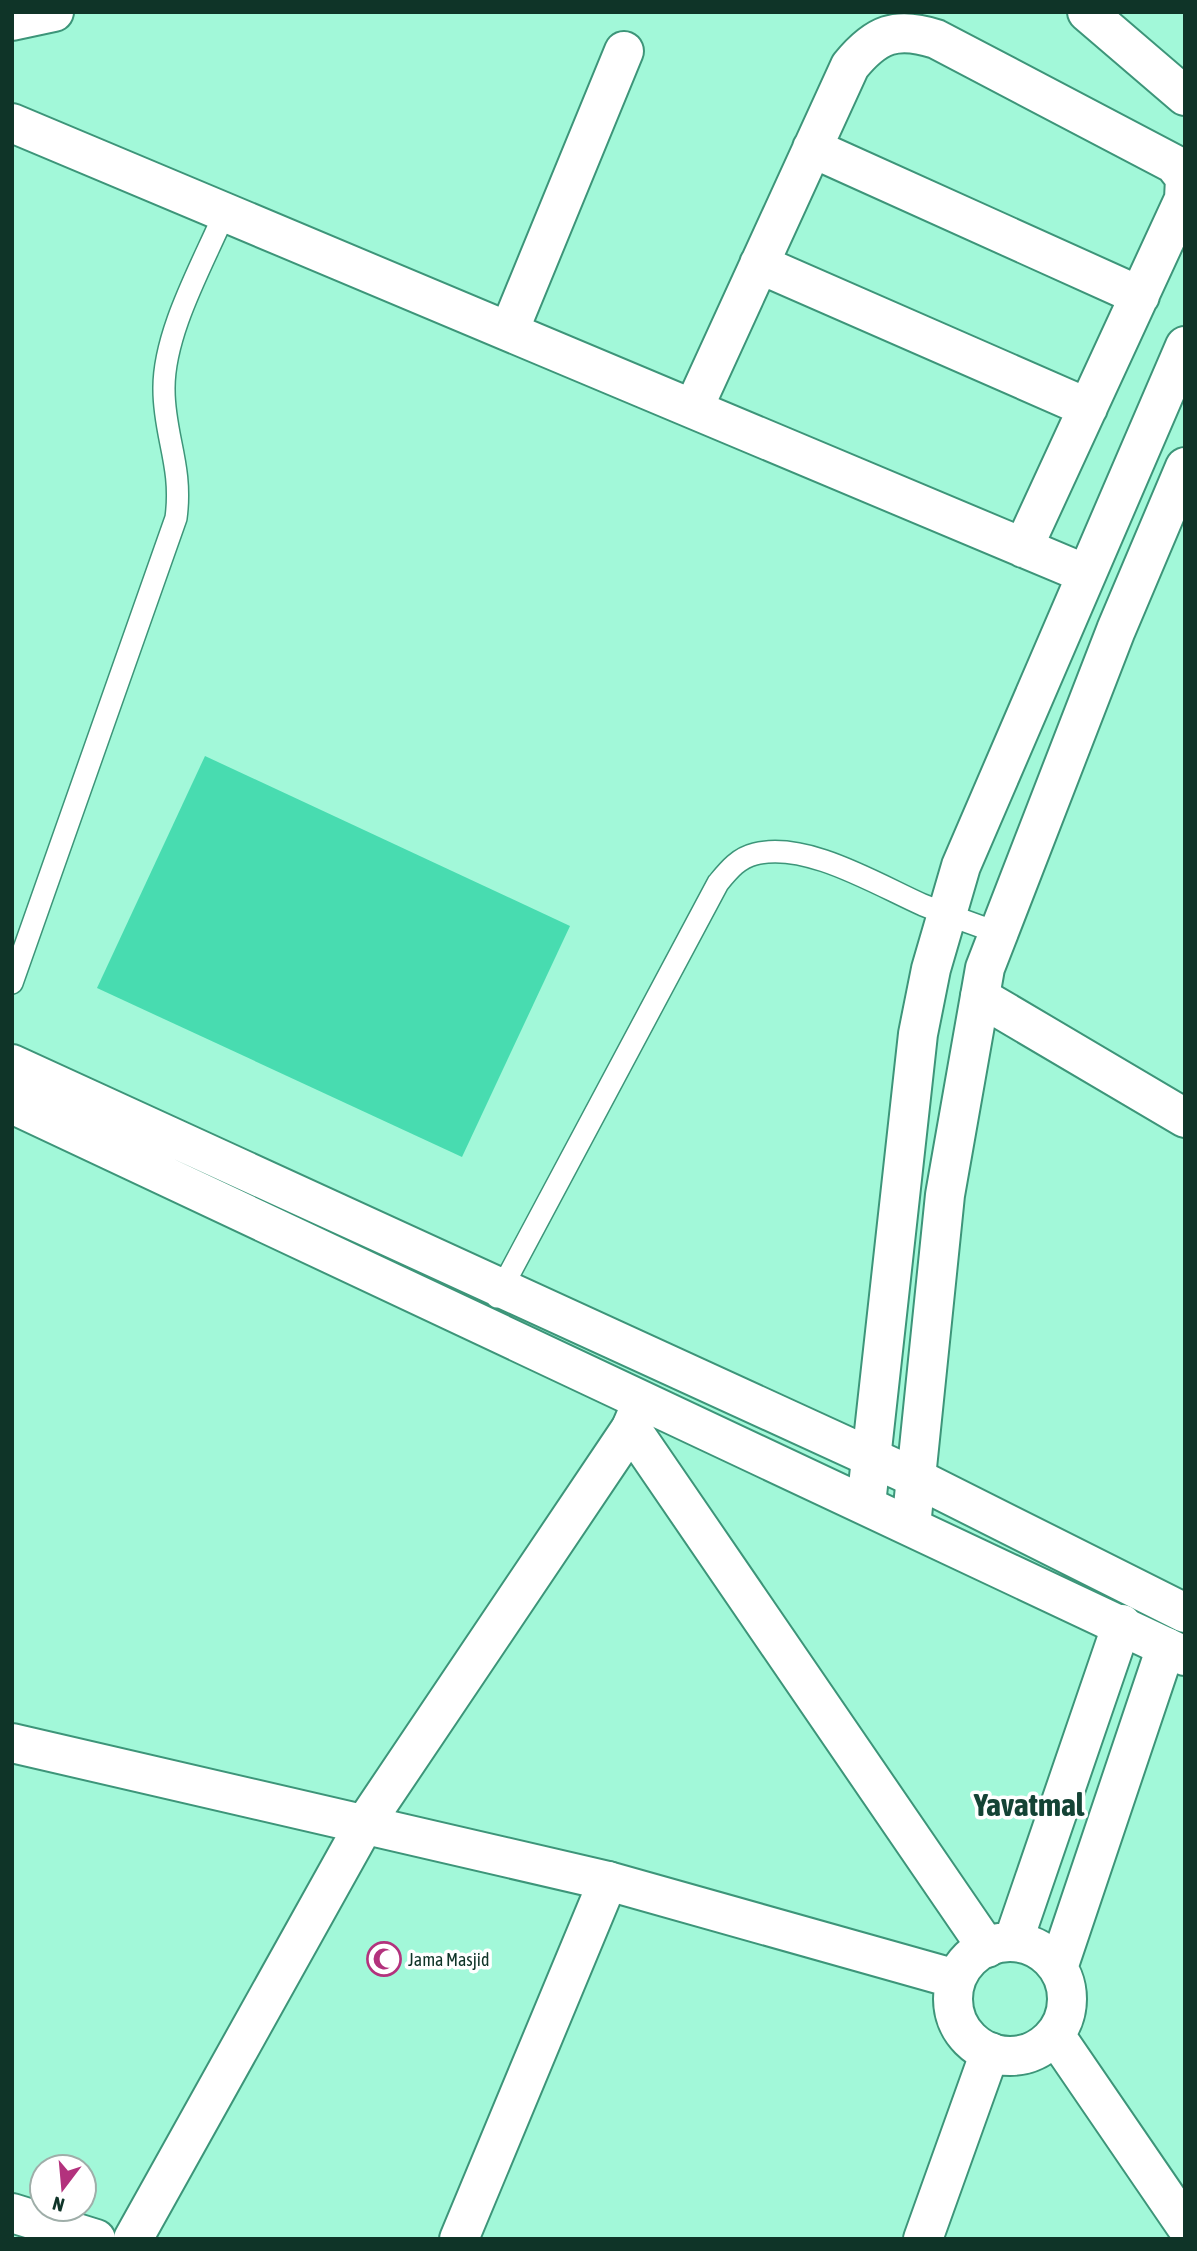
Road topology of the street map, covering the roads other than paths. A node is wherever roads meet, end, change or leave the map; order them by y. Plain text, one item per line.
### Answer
1 (1087, 12) edge
2 (624, 51) dead end
3 (1185, 96) edge
4 (12, 123) edge
5 (812, 148) junction
6 (225, 212) junction
7 (759, 264) junction
8 (1140, 296) junction
9 (509, 331) junction
10 (1185, 346) edge
11 (694, 407) junction
12 (1088, 408) junction
13 (1185, 467) edge
14 (1023, 548) junction
15 (1087, 574) junction
16 (947, 915) junction
17 (999, 933) junction
18 (12, 983) edge
19 (980, 997) junction
20 (12, 1064) edge
21 (12, 1104) edge
22 (1185, 1118) edge
23 (502, 1290) junction
24 (483, 1324) junction
25 (637, 1415) junction
26 (870, 1460) junction
27 (916, 1478) junction
28 (866, 1504) junction
29 (911, 1526) junction
30 (1184, 1609) edge
31 (1122, 1624) junction
32 (1175, 1652) edge
33 (12, 1743) edge
34 (364, 1825) junction
35 (608, 1881) junction
36 (1000, 1945) junction
37 (1058, 1968) junction
38 (957, 1979) junction
39 (1055, 2035) junction
40 (990, 2052) junction
41 (12, 2213) edge
42 (1185, 2225) edge
43 (96, 2239) edge
44 (133, 2239) edge
45 (459, 2239) edge
46 (923, 2239) edge

1 - 3 street
2 - 9 street
4 - 6 street
5 - 7 street
5 - 8 street
5 - 8 street
6 - 9 street
6 - 18 lane
7 - 11 street
7 - 12 street
8 - 12 street
9 - 11 street
10 - 15 street
11 - 14 street
12 - 14 street
13 - 17 street
14 - 15 street
15 - 16 street
16 - 17 lane
16 - 23 lane
16 - 26 street
17 - 19 street
19 - 22 street
19 - 27 street
20 - 23 street
21 - 24 street
23 - 24 lane
23 - 26 street
24 - 25 street
25 - 28 street
25 - 34 street
25 - 36 street
26 - 27 street
26 - 28 street
27 - 29 street
27 - 30 street
28 - 29 street
29 - 31 street
30 - 32 street
31 - 32 street
31 - 36 street
32 - 37 street
33 - 34 street
34 - 35 street
34 - 44 street
35 - 38 street
35 - 45 street
36 - 37 street
36 - 38 street
37 - 39 street
38 - 40 street
39 - 40 street
39 - 42 street
40 - 46 street
41 - 43 street

